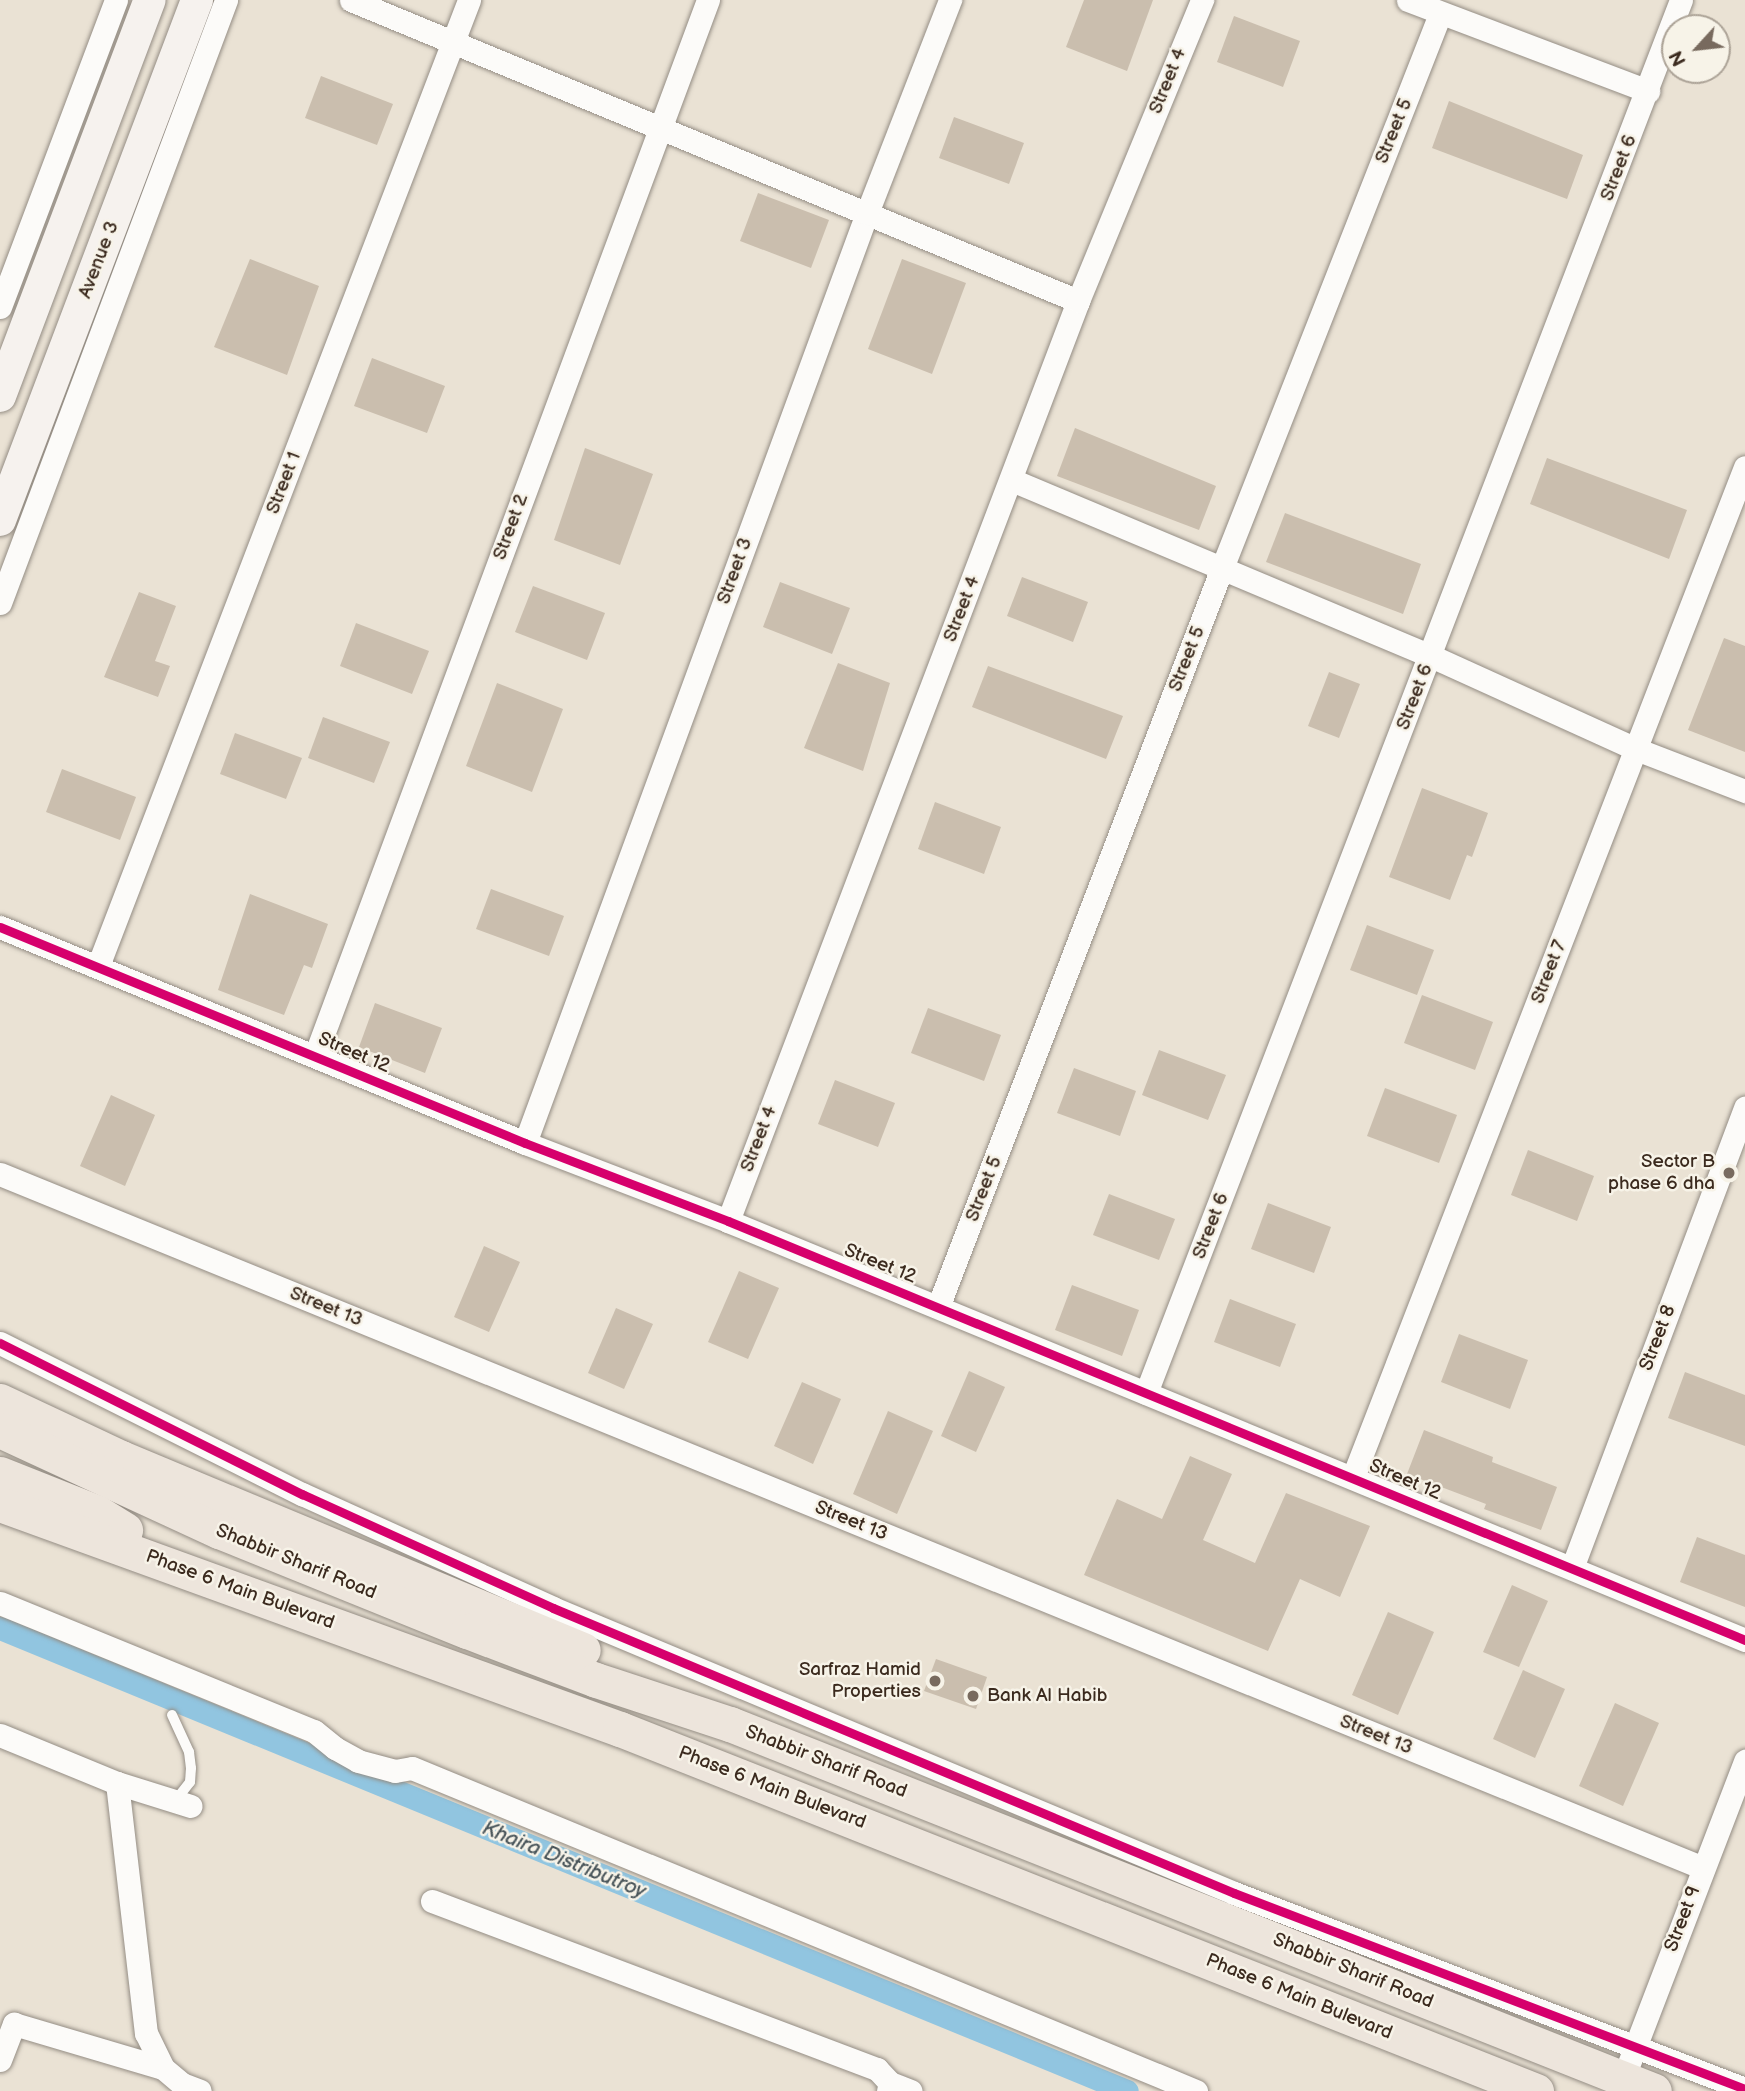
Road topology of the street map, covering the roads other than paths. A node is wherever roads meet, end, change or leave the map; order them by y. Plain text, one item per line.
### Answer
1 (116, 0) edge
2 (150, 0) edge
3 (197, 0) edge
4 (226, 0) edge
5 (351, 0) edge
6 (469, 0) edge
7 (708, 0) edge
8 (950, 0) edge
9 (1202, 0) edge
10 (1408, 0) edge
11 (1681, 0) edge
12 (1440, 14) junction
13 (453, 43) junction
14 (1648, 91) junction
15 (659, 128) junction
16 (867, 213) junction
17 (1078, 301) junction
18 (0, 307) edge
19 (0, 396) edge
20 (1745, 467) edge
21 (1012, 480) junction
22 (0, 520) edge
23 (1222, 568) junction
24 (0, 603) edge
25 (1431, 656) junction
26 (1636, 749) junction
27 (1745, 791) edge
28 (0, 927) edge
29 (98, 966) junction
30 (315, 1056) junction
31 (1745, 1107) edge
32 (524, 1143) junction
33 (0, 1174) edge
34 (728, 1221) junction
35 (938, 1307) junction
36 (0, 1343) edge
37 (0, 1377) edge
38 (1146, 1392) junction
39 (0, 1401) edge
40 (0, 1430) edge
41 (0, 1474) edge
42 (1353, 1477) junction
43 (233, 1502) junction
44 (0, 1504) edge
45 (1572, 1568) junction
46 (197, 1574) junction
47 (0, 1603) edge
48 (1745, 1640) edge
49 (172, 1715) dead end
50 (730, 1724) junction
51 (0, 1735) edge
52 (1745, 1761) edge
53 (117, 1783) junction
54 (183, 1804) joint
55 (1703, 1868) junction
56 (432, 1901) dead end
57 (1636, 2046) junction
58 (0, 2060) edge
59 (163, 2068) junction
60 (1639, 2085) edge
61 (896, 2088) edge
62 (1745, 2089) edge
63 (200, 2091) edge
64 (1196, 2091) edge
65 (1536, 2091) edge

1 - 18 street
2 - 19 main road
3 - 22 main road, Avenue 3
4 - 24 street
5 - 13 street
6 - 13 street, Street 1
7 - 15 street, Street 2
8 - 16 street, Street 3
9 - 17 street, Street 4
10 - 12 street
11 - 14 street, Street 6
12 - 14 street
12 - 23 street, Street 5
13 - 15 street
13 - 29 street, Street 1
14 - 25 street, Street 6
15 - 16 street
15 - 30 street, Street 2
16 - 17 street
16 - 32 street, Street 3
17 - 21 street, Street 4
20 - 26 street, Street 7
21 - 23 street
21 - 34 street, Street 4
23 - 25 street
23 - 35 street, Street 5
25 - 26 street
25 - 38 street, Street 6
26 - 27 street
26 - 42 street, Street 7
28 - 29 street, Street 12
29 - 30 street, Street 12
30 - 32 street, Street 12
31 - 45 street, Street 8
32 - 34 street, Street 12
33 - 55 street, Street 13
34 - 35 street, Street 12
35 - 38 street, Street 12
36 - 57 street
37 - 43 main road
38 - 42 street, Street 12
39 - 43 main road
40 - 50 main road, Shabbir Sharif Road
41 - 46 main road
42 - 45 street, Street 12
43 - 50 main road
44 - 46 main road, Phase 6 Main Bulevard
45 - 48 street, Street 12
46 - 65 main road, Phase 6 Main Bulevard
47 - 64 street
49 - 54 lane
50 - 60 main road, Shabbir Sharif Road
51 - 53 street
52 - 55 street, Street 9
53 - 54 street
53 - 59 street
55 - 57 street, Street 9
56 - 61 street
57 - 60 street, Street 9
57 - 62 street
58 - 59 street
59 - 63 street

